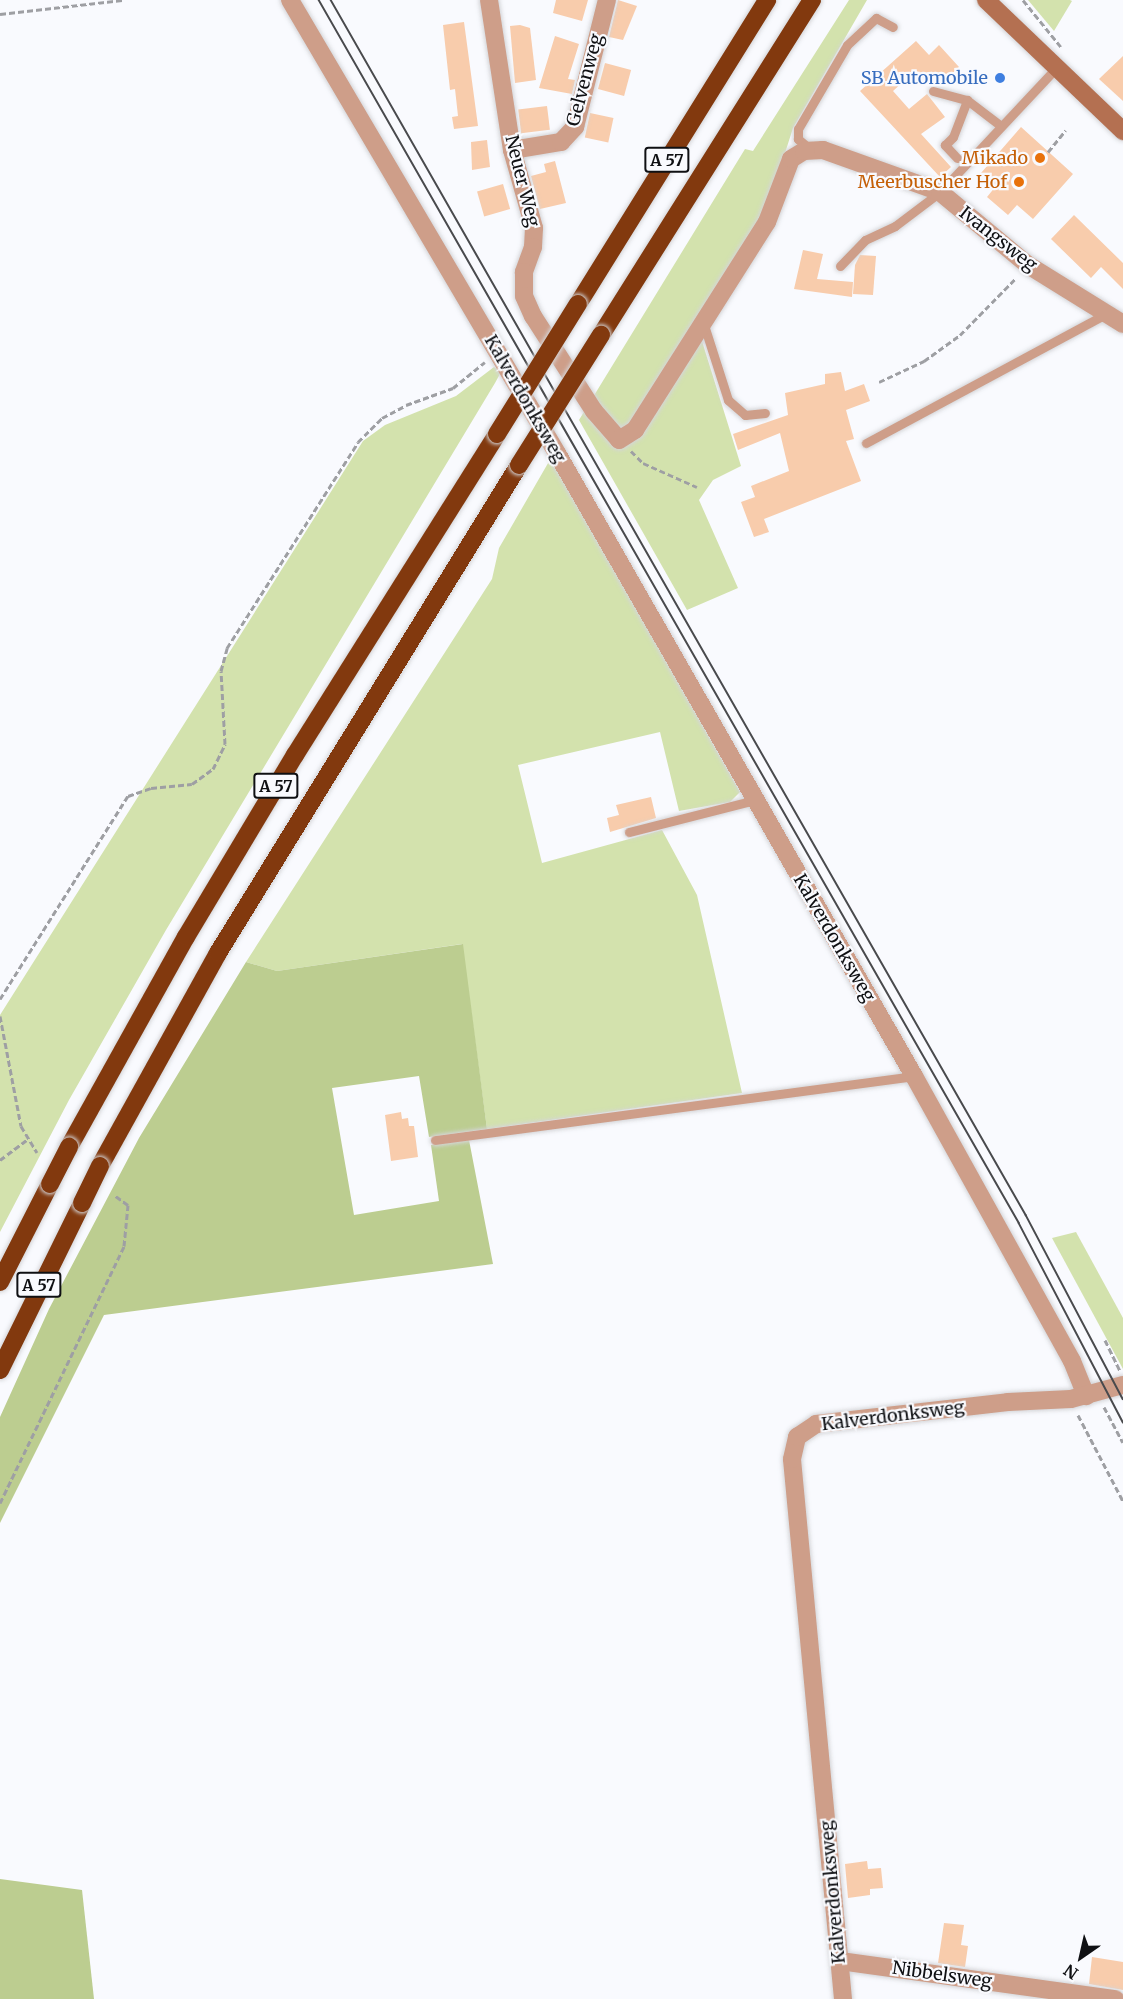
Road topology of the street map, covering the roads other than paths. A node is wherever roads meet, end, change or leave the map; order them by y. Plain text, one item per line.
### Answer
1 (290, 0) edge
2 (489, 0) edge
3 (607, 0) edge
4 (766, 0) edge
5 (812, 0) edge
6 (986, 0) edge
7 (892, 27) dead end
8 (1056, 69) junction
9 (933, 91) dead end
10 (967, 100) junction
11 (1001, 126) junction
12 (1123, 131) edge
13 (512, 150) junction
14 (812, 150) junction
15 (957, 158) dead end
16 (940, 192) junction
17 (840, 266) dead end
18 (1106, 314) junction
19 (703, 322) junction
20 (1123, 324) edge
21 (765, 413) dead end
22 (866, 443) dead end
23 (755, 800) junction
24 (629, 832) dead end
25 (914, 1076) junction
26 (435, 1140) dead end
27 (0, 1282) edge
28 (0, 1370) edge
29 (1123, 1385) edge
30 (1085, 1396) junction
31 (840, 1961) junction
32 (843, 1999) edge
33 (1115, 1999) edge

1 - 23 street, Kalverdonksweg
2 - 13 street, Neuer Weg
3 - 13 street, Gelvenweg
4 - 27 highway, A 57, bridge
5 - 28 highway, A 57, bridge
6 - 8 main road
7 - 14 lane
8 - 11 lane
8 - 12 main road
9 - 10 lane
10 - 11 lane
10 - 15 lane
11 - 16 lane
13 - 19 street, Neuer Weg
14 - 16 street, Ivangsweg
14 - 19 street
16 - 17 lane
16 - 18 street, Ivangsweg
18 - 20 street, Ivangsweg
18 - 22 lane
19 - 21 lane
23 - 24 lane
23 - 25 street, Kalverdonksweg
25 - 26 lane
25 - 30 street, Kalverdonksweg
29 - 30 street
30 - 31 street, Kalverdonksweg
31 - 32 street, Kalverdonksweg
31 - 33 street, Nibbelsweg

